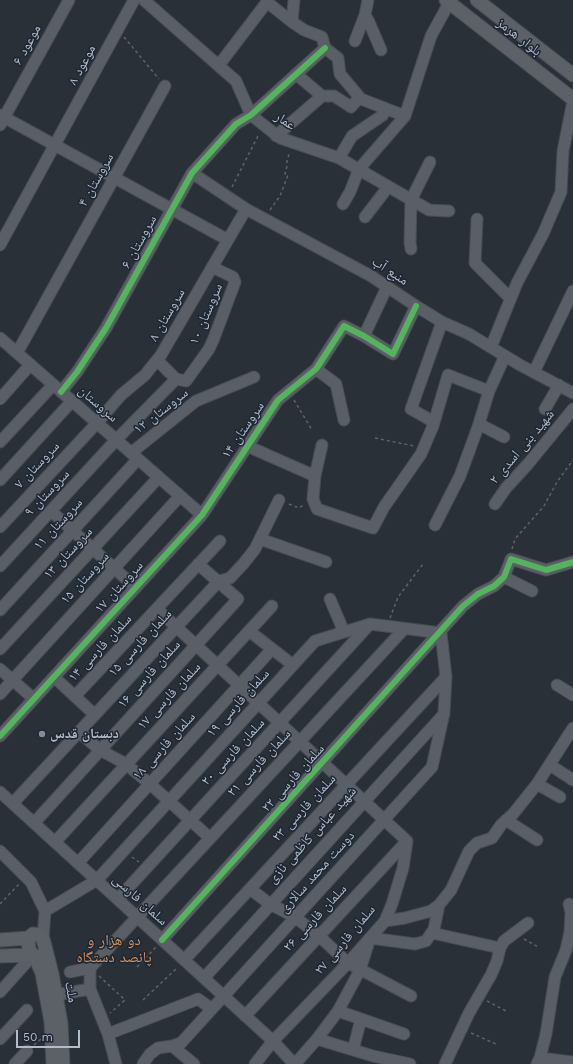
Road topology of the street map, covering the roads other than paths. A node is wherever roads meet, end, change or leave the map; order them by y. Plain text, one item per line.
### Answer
1 (69, 0) edge
2 (134, 0) edge
3 (144, 0) edge
4 (294, 0) edge
5 (368, 0) edge
6 (476, 0) edge
7 (447, 1) edge
8 (365, 15) junction
9 (292, 22) junction
10 (355, 41) dead end
11 (326, 48) junction
12 (381, 50) dead end
13 (219, 65) junction
14 (296, 74) junction
15 (573, 75) edge
16 (165, 86) road end
17 (322, 96) junction
18 (359, 98) junction
19 (573, 100) edge
20 (250, 115) junction
21 (383, 115) dead end
22 (405, 116) junction
23 (2, 119) edge
24 (276, 136) junction
25 (55, 145) junction
26 (339, 158) junction
27 (430, 162) dead end
28 (358, 169) junction
29 (192, 173) junction
30 (114, 177) junction
31 (388, 186) junction
32 (410, 200) junction
33 (343, 204) dead end
34 (172, 209) junction
35 (246, 209) junction
36 (449, 211) dead end
37 (365, 217) dead end
38 (477, 219) dead end
39 (228, 240) junction
40 (0, 245) edge
41 (412, 249) dead end
42 (212, 267) junction
43 (387, 287) junction
44 (573, 291) edge
45 (510, 298) junction
46 (416, 306) junction
47 (442, 322) junction
48 (364, 336) junction
49 (0, 338) edge
50 (491, 347) junction
51 (17, 353) junction
52 (504, 356) junction
53 (157, 360) junction
54 (30, 365) junction
55 (316, 369) junction
56 (534, 372) junction
57 (254, 377) dead end
58 (176, 378) junction
59 (558, 385) junction
60 (57, 388) junction
61 (489, 391) junction
62 (573, 393) edge
63 (0, 399) edge
64 (72, 401) junction
65 (545, 409) dead end
66 (573, 409) edge
67 (344, 420) dead end
68 (434, 422) junction
69 (97, 423) junction
70 (479, 424) junction
71 (504, 437) dead end
72 (116, 440) junction
73 (0, 442) edge
74 (322, 445) dead end
75 (247, 446) junction
76 (135, 456) junction
77 (315, 476) junction
78 (159, 477) junction
79 (0, 480) edge
80 (180, 496) junction
81 (279, 500) road end
82 (494, 504) dead end
83 (51, 511) junction
84 (202, 515) junction
85 (435, 525) dead end
86 (0, 527) edge
87 (73, 531) junction
88 (260, 539) junction
89 (220, 541) dead end
90 (93, 548) junction
91 (326, 562) dead end
92 (573, 562) edge
93 (198, 564) junction
94 (0, 566) edge
95 (114, 568) junction
96 (504, 577) junction
97 (218, 582) junction
98 (135, 586) junction
99 (532, 591) dead end
100 (330, 599) dead end
101 (272, 606) dead end
102 (157, 609) junction
103 (0, 610) edge
104 (370, 624) junction
105 (176, 626) junction
106 (404, 629) junction
107 (249, 631) junction
108 (344, 632) junction
109 (441, 633) junction
110 (196, 645) junction
111 (0, 649) edge
112 (272, 649) junction
113 (217, 665) junction
114 (293, 666) junction
115 (0, 669) edge
116 (54, 677) junction
117 (446, 677) junction
118 (12, 680) junction
119 (557, 685) dead end
120 (240, 686) junction
121 (0, 694) edge
122 (573, 695) edge
123 (75, 696) junction
124 (34, 699) junction
125 (258, 703) junction
126 (444, 713) junction
127 (95, 715) junction
128 (279, 723) junction
129 (79, 732) junction
130 (571, 733) edge
131 (0, 736) edge
132 (300, 742) junction
133 (100, 750) junction
134 (323, 763) junction
135 (126, 764) junction
136 (550, 765) junction
137 (573, 780) edge
138 (150, 784) junction
139 (537, 784) junction
140 (346, 785) junction
141 (0, 792) edge
142 (560, 797) dead end
143 (169, 801) junction
144 (364, 801) junction
145 (12, 803) junction
146 (190, 820) junction
147 (384, 820) junction
148 (506, 820) junction
149 (34, 823) junction
150 (210, 838) junction
151 (537, 840) dead end
152 (407, 841) junction
153 (55, 842) junction
154 (0, 852) edge
155 (78, 863) junction
156 (97, 880) junction
157 (250, 889) junction
158 (118, 899) junction
159 (270, 904) junction
160 (569, 904) dead end
161 (439, 905) junction
162 (45, 911) junction
163 (295, 917) junction
164 (137, 918) junction
165 (385, 921) junction
166 (528, 922) dead end
167 (432, 933) junction
168 (319, 936) junction
169 (28, 938) junction
170 (370, 938) junction
171 (0, 940) edge
172 (162, 940) junction
173 (500, 948) junction
174 (39, 950) junction
175 (0, 956) edge
176 (184, 960) junction
177 (348, 963) junction
178 (90, 968) junction
179 (360, 970) junction
180 (70, 972) dead end
181 (204, 978) junction
182 (90, 989) junction
183 (0, 992) edge
184 (56, 995) junction
185 (224, 996) junction
186 (411, 996) dead end
187 (212, 1009) junction
188 (27, 1010) dead end
189 (338, 1011) junction
190 (245, 1016) junction
191 (361, 1019) junction
192 (108, 1034) junction
193 (404, 1034) dead end
194 (0, 1039) edge
195 (317, 1039) junction
196 (273, 1042) junction
197 (172, 1046) junction
198 (353, 1050) junction
199 (27, 1051) road end
200 (539, 1061) edge
201 (573, 1062) edge
202 (397, 1063) edge
203 (15, 1064) edge
204 (53, 1064) edge
205 (63, 1064) edge
206 (116, 1064) edge
207 (143, 1064) edge
208 (194, 1064) edge
209 (255, 1064) edge
210 (294, 1064) edge
211 (410, 1064) edge
212 (445, 1064) edge

1 - 23 street, موعود ۶
2 - 25 street, موعود ۸
3 - 13 street
4 - 9 street
5 - 8 street
6 - 15 main road, بلوار هرمز
7 - 19 main road, بلوار هرمز
7 - 22 street
8 - 10 street
8 - 12 street
9 - 11 street
9 - 13 street
11 - 14 street, سروستان ۶
11 - 18 street
13 - 20 street
14 - 17 street
14 - 20 street, سروستان ۶
16 - 30 street, سروستان ۴
17 - 18 street
17 - 24 street
18 - 22 street
19 - 45 street
20 - 24 street, عمار
20 - 29 street, سروستان ۶
21 - 26 street
22 - 28 street
23 - 25 street
24 - 26 street, عمار
25 - 30 street
25 - 40 street, موعود ۸
26 - 28 street, عمار
27 - 32 street
28 - 31 street, عمار
28 - 33 street
29 - 34 street, سروستان ۶
29 - 35 street, منبع آب
30 - 34 street
30 - 51 street, سروستان ۴
31 - 32 street, عمار
31 - 37 street
32 - 36 street, عمار
32 - 41 street
34 - 39 street
34 - 60 street, سروستان ۶
35 - 39 street, سروستان ۸
35 - 43 street, منبع آب
38 - 45 street
39 - 42 street, سروستان ۸
42 - 53 street, سروستان ۸
42 - 58 street, سروستان ۱۰
43 - 46 street, منبع آب
43 - 48 street
44 - 56 street
45 - 50 street
46 - 47 street, منبع آب
46 - 48 street
47 - 50 street, منبع آب
47 - 68 street
48 - 55 street, سروستان ۱۴
49 - 51 street, سروستان
50 - 52 street, منبع آب
51 - 54 street, سروستان
52 - 56 street, منبع آب
52 - 61 street
53 - 58 street
53 - 69 street, سروستان ۸
54 - 60 street, سروستان
54 - 63 street
55 - 67 street
55 - 75 street, سروستان ۱۴
56 - 59 street, منبع آب
57 - 76 street, سروستان ۱۲
58 - 72 street, سروستان ۱۰
59 - 62 street, منبع آب
59 - 65 street
60 - 64 street, سروستان
60 - 73 street, سروستان ۶
61 - 68 street
61 - 70 street
64 - 69 street, سروستان
64 - 79 street
66 - 82 street, شهید بنی اسدی ۲
68 - 77 street
69 - 72 street, سروستان
69 - 86 street, سروستان ۷
70 - 71 street
70 - 85 street
72 - 76 street, سروستان
72 - 83 street, سروستان ۹
74 - 77 street
75 - 77 street
75 - 84 street, سروستان ۱۴
76 - 78 street, سروستان
76 - 87 street, سروستان ۱۱
78 - 80 street
78 - 90 street, سروستان ۱۳
80 - 84 street
80 - 95 street, سروستان ۱۵
81 - 88 street, سلمان فارسی ۱۵
83 - 87 street
83 - 94 street, سروستان ۹
84 - 98 street, سروستان ۱۷
87 - 90 street
87 - 103 street, سروستان ۱۱
88 - 91 street
88 - 97 street, سلمان فارسی ۱۵
89 - 93 street, سلمان فارسی ۱۴
90 - 95 street
90 - 111 street, سروستان ۱۳
92 - 96 street
93 - 97 street
93 - 102 street, سلمان فارسی ۱۴
95 - 98 street
95 - 118 street, سروستان ۱۵
96 - 99 street
96 - 109 street
97 - 105 street, سلمان فارسی ۱۵
97 - 110 street, سلمان فارسی ۱۶
98 - 116 street, سروستان ۱۷
100 - 108 street
101 - 107 street, سلمان فارسی ۱۷
102 - 105 street
102 - 123 street, سلمان فارسی ۱۴
104 - 106 street, سلمان فارسی ۱۹
104 - 108 street, سلمان فارسی ۱۹
104 - 128 street, سلمان فارسی ۲۰
105 - 110 street
105 - 127 street, سلمان فارسی ۱۵
106 - 109 street, سلمان فارسی ۱۹
106 - 132 street, سلمان فارسی ۲۱
107 - 112 street
107 - 113 street, سلمان فارسی ۱۷
108 - 114 street, سلمان فارسی ۱۹
109 - 117 street
109 - 134 street, سلمان فارسی ۲۲
110 - 113 street
110 - 133 street, سلمان فارسی ۱۶
112 - 114 street
112 - 120 street, سلمان فارسی ۱۸
113 - 120 street
113 - 135 street, سلمان فارسی ۱۷
114 - 125 street, سلمان فارسی ۱۹
115 - 118 street
116 - 123 street, سلمان فارسی ۱۴
116 - 124 street, سلمان فارسی ۱۴
117 - 126 street
117 - 140 street, سلمان فارسی ۲۳
118 - 121 street, سروستان ۱۵
118 - 124 street
119 - 122 street
120 - 125 street
120 - 138 street, سلمان فارسی ۱۸
123 - 127 street
124 - 131 street, سلمان فارسی ۱۴
125 - 128 street
125 - 143 street, سلمان فارسی ۱۹
126 - 144 street, شهید عباس کاظمی نازی
126 - 147 street, دوست محمد سالاری
127 - 129 street, سلمان فارسی ۱۵
128 - 132 street
128 - 146 street, سلمان فارسی ۲۰
129 - 133 street
129 - 145 street, سلمان فارسی ۱۵
130 - 136 street
132 - 134 street
132 - 150 street, سلمان فارسی ۲۱
133 - 135 street
133 - 149 street, سلمان فارسی ۱۶
134 - 140 street
134 - 172 street, سلمان فارسی ۲۲
135 - 138 street
135 - 153 street, سلمان فارسی ۱۷
136 - 137 street
136 - 139 street
138 - 143 street
138 - 155 street, سلمان فارسی ۱۸
139 - 142 street
139 - 148 street
140 - 144 street
140 - 157 street, سلمان فارسی ۲۳
141 - 145 street, سلمان فارسی
143 - 146 street
143 - 156 street, سلمان فارسی ۱۹
144 - 147 street
144 - 159 street, شهید عباس کاظمی نازی
145 - 149 street, سلمان فارسی
146 - 150 street
146 - 158 street, سلمان فارسی ۲۰
147 - 152 street
147 - 163 street, دوست محمد سالاری
148 - 151 street
148 - 161 street
149 - 153 street, سلمان فارسی
150 - 164 street, سلمان فارسی ۲۱
152 - 165 street, سلمان فارسی ۲۷
152 - 168 street, سلمان فارسی ۲۶
153 - 155 street, سلمان فارسی
154 - 162 street
155 - 156 street, سلمان فارسی
156 - 158 street, سلمان فارسی
156 - 162 street, سلمان فارسی ۱۹
157 - 159 street
157 - 176 street, سلمان فارسی ۲۳
158 - 164 street, سلمان فارسی
159 - 163 street
159 - 181 street, شهید عباس کاظمی نازی
160 - 200 street
161 - 165 street
161 - 167 street
162 - 174 street
163 - 168 street
163 - 185 street, دوست محمد سالاری
164 - 172 street, سلمان فارسی
164 - 178 street, سلمان فارسی ۲۱
165 - 170 street, سلمان فارسی ۲۷
166 - 173 street
167 - 170 street
167 - 173 street
168 - 177 street
168 - 190 street, سلمان فارسی ۲۶
169 - 171 main road
169 - 174 main road
169 - 174 main road
170 - 177 street, سلمان فارسی ۲۷
170 - 179 street
172 - 176 street, سلمان فارسی
173 - 212 street
174 - 175 main road
174 - 183 street
174 - 184 main road, ملت
174 - 204 main road, ملت
176 - 181 street, سلمان فارسی
177 - 179 street
177 - 196 street, سلمان فارسی ۲۷
178 - 180 street
178 - 182 street
179 - 186 street
179 - 189 street
181 - 185 street, سلمان فارسی
182 - 184 street
182 - 192 street
184 - 205 main road, ملت
185 - 187 street, دوست محمد سالاری
185 - 190 street, سلمان فارسی
187 - 192 street
187 - 197 street, دوست محمد سالاری
188 - 194 street
189 - 191 street
189 - 195 street
190 - 196 street, سلمان فارسی
191 - 193 street
191 - 198 street
192 - 206 street
195 - 198 street
195 - 210 street
196 - 209 street, سلمان فارسی ۲۷
196 - 210 street, سلمان فارسی
197 - 207 street, دوست محمد سالاری
197 - 208 street
198 - 202 street
199 - 203 street
200 - 201 street
202 - 211 street

